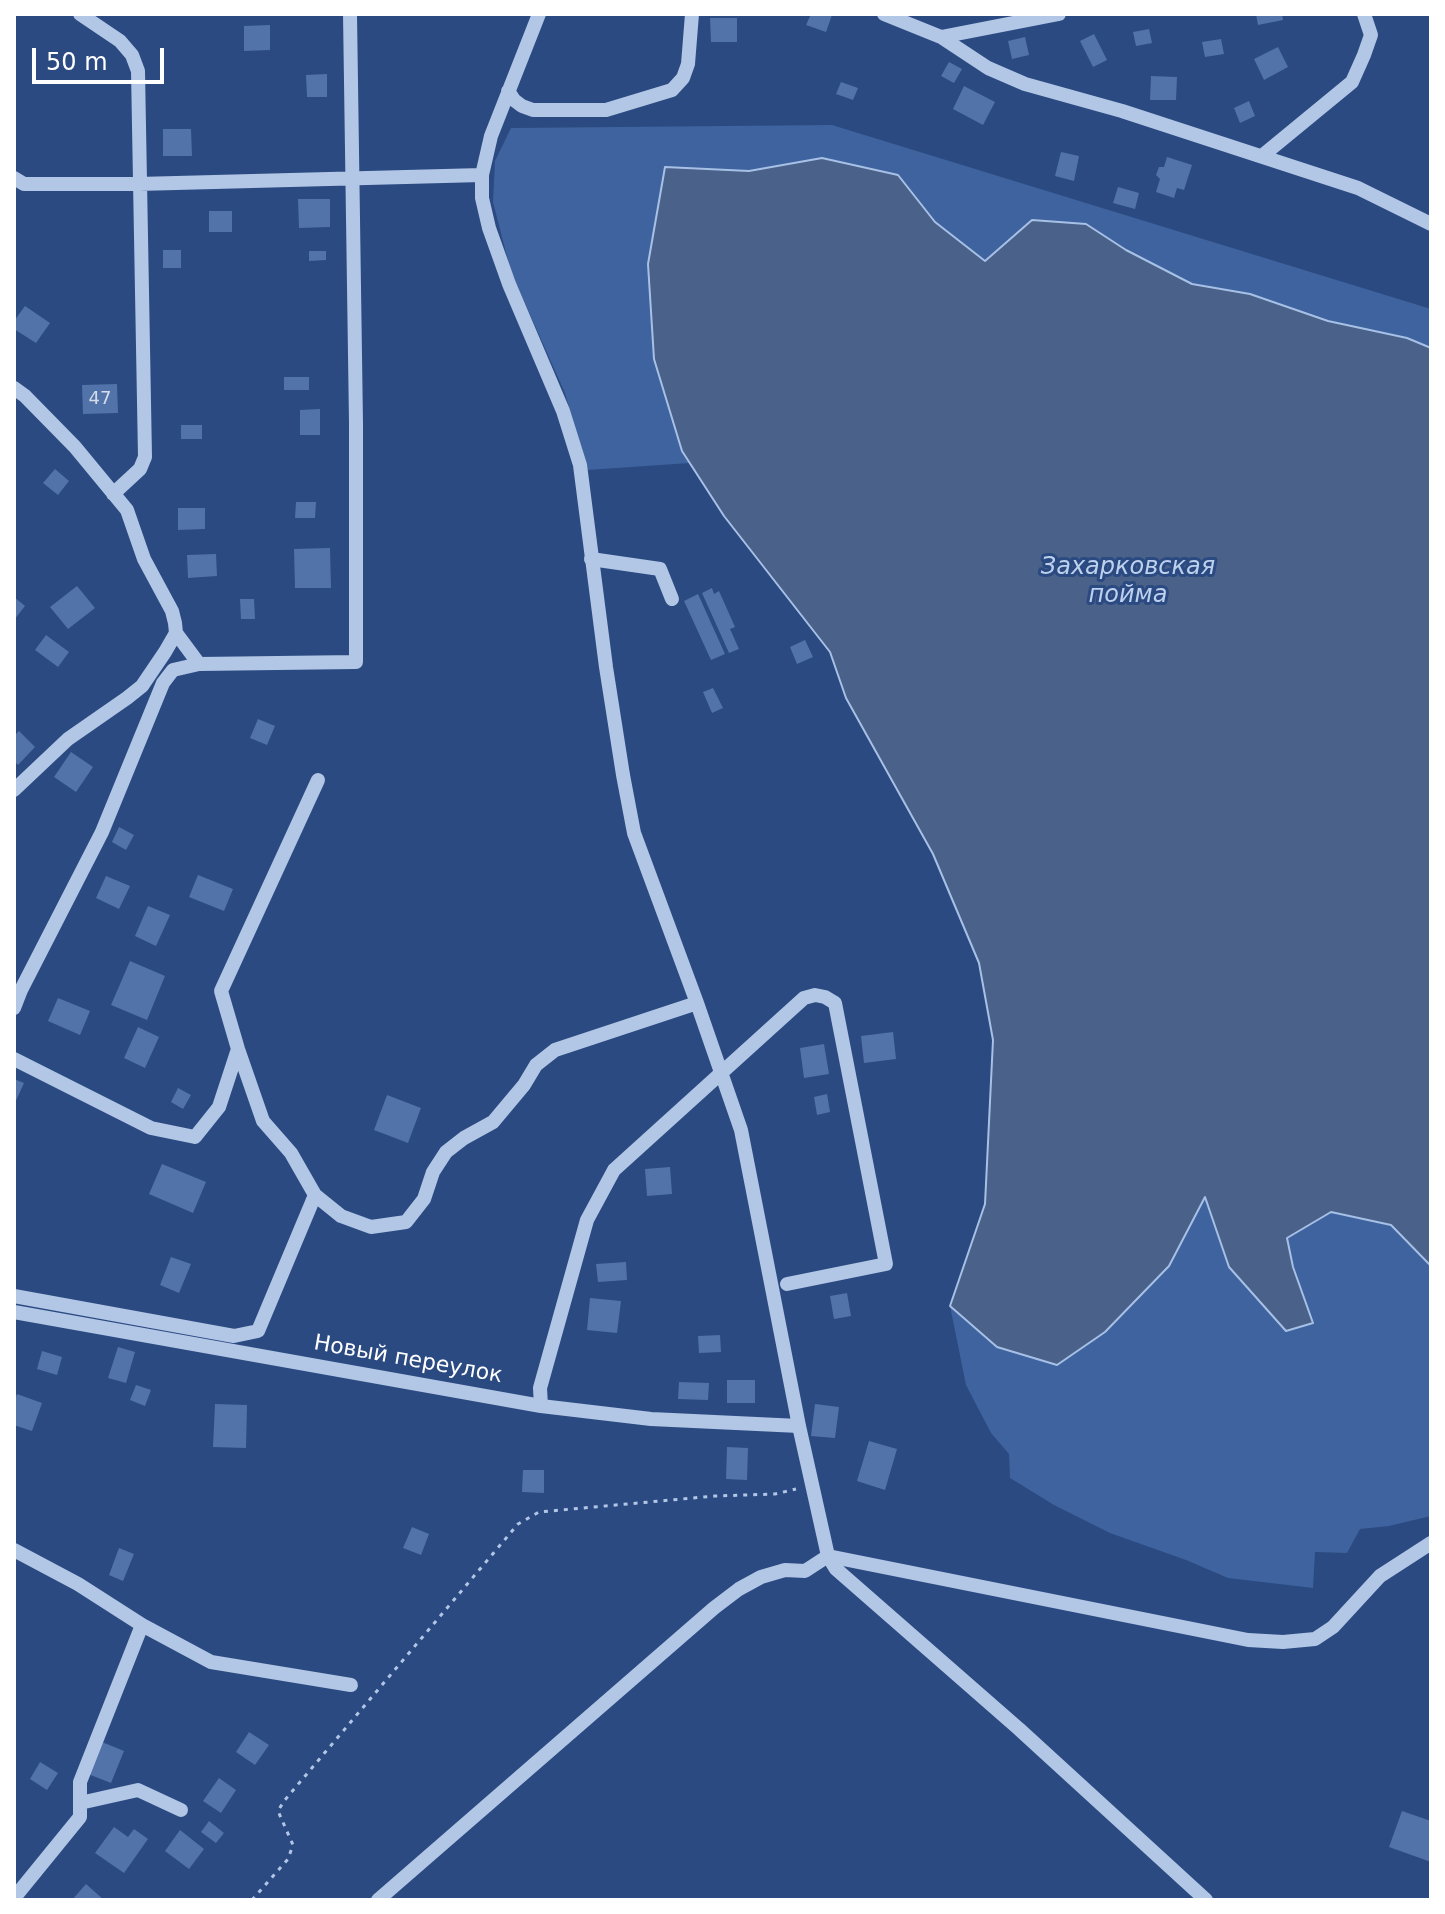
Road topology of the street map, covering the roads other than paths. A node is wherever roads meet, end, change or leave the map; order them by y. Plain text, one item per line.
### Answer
1 (80, 14) edge
2 (350, 14) edge
3 (539, 14) edge
4 (692, 14) edge
5 (884, 14) edge
6 (1059, 14) edge
7 (1364, 14) edge
8 (941, 37) junction
9 (508, 91) junction
10 (1262, 156) junction
11 (482, 175) junction
12 (14, 178) edge
13 (353, 178) junction
14 (138, 184) junction
15 (1431, 224) edge
16 (14, 388) edge
17 (113, 494) junction
18 (591, 559) junction
19 (672, 599) dead end
20 (176, 633) junction
21 (199, 664) junction
22 (318, 780) dead end
23 (14, 790) edge
24 (697, 1003) junction
25 (14, 1008) edge
26 (238, 1049) junction
27 (14, 1059) edge
28 (721, 1072) junction
29 (315, 1195) junction
30 (787, 1284) dead end
31 (14, 1296) edge
32 (14, 1312) edge
33 (541, 1406) junction
34 (799, 1426) junction
35 (1431, 1543) edge
36 (14, 1550) edge
37 (828, 1556) junction
38 (142, 1625) junction
39 (351, 1685) dead end
40 (80, 1803) junction
41 (181, 1810) dead end
42 (14, 1898) edge
43 (378, 1900) edge
44 (1206, 1900) edge

1 - 14 street
2 - 13 street
3 - 9 street
4 - 9 street
5 - 8 street
6 - 8 street
7 - 10 street
8 - 10 street
9 - 11 street
10 - 15 street
11 - 13 street
11 - 18 street
12 - 14 street
13 - 14 street
13 - 21 street
14 - 17 street
16 - 17 street
17 - 20 street
18 - 19 street
18 - 24 street
20 - 21 street
20 - 23 street
21 - 25 street
22 - 26 street
24 - 28 street
24 - 29 street
26 - 27 street
26 - 29 street
28 - 30 street
28 - 33 street
28 - 34 street
29 - 31 street
32 - 33 street, Новый переулок
33 - 34 street, Новый переулок
34 - 37 street
35 - 37 street
36 - 38 street
37 - 43 street
37 - 44 street
38 - 39 street
38 - 40 street
40 - 41 street
40 - 42 street

